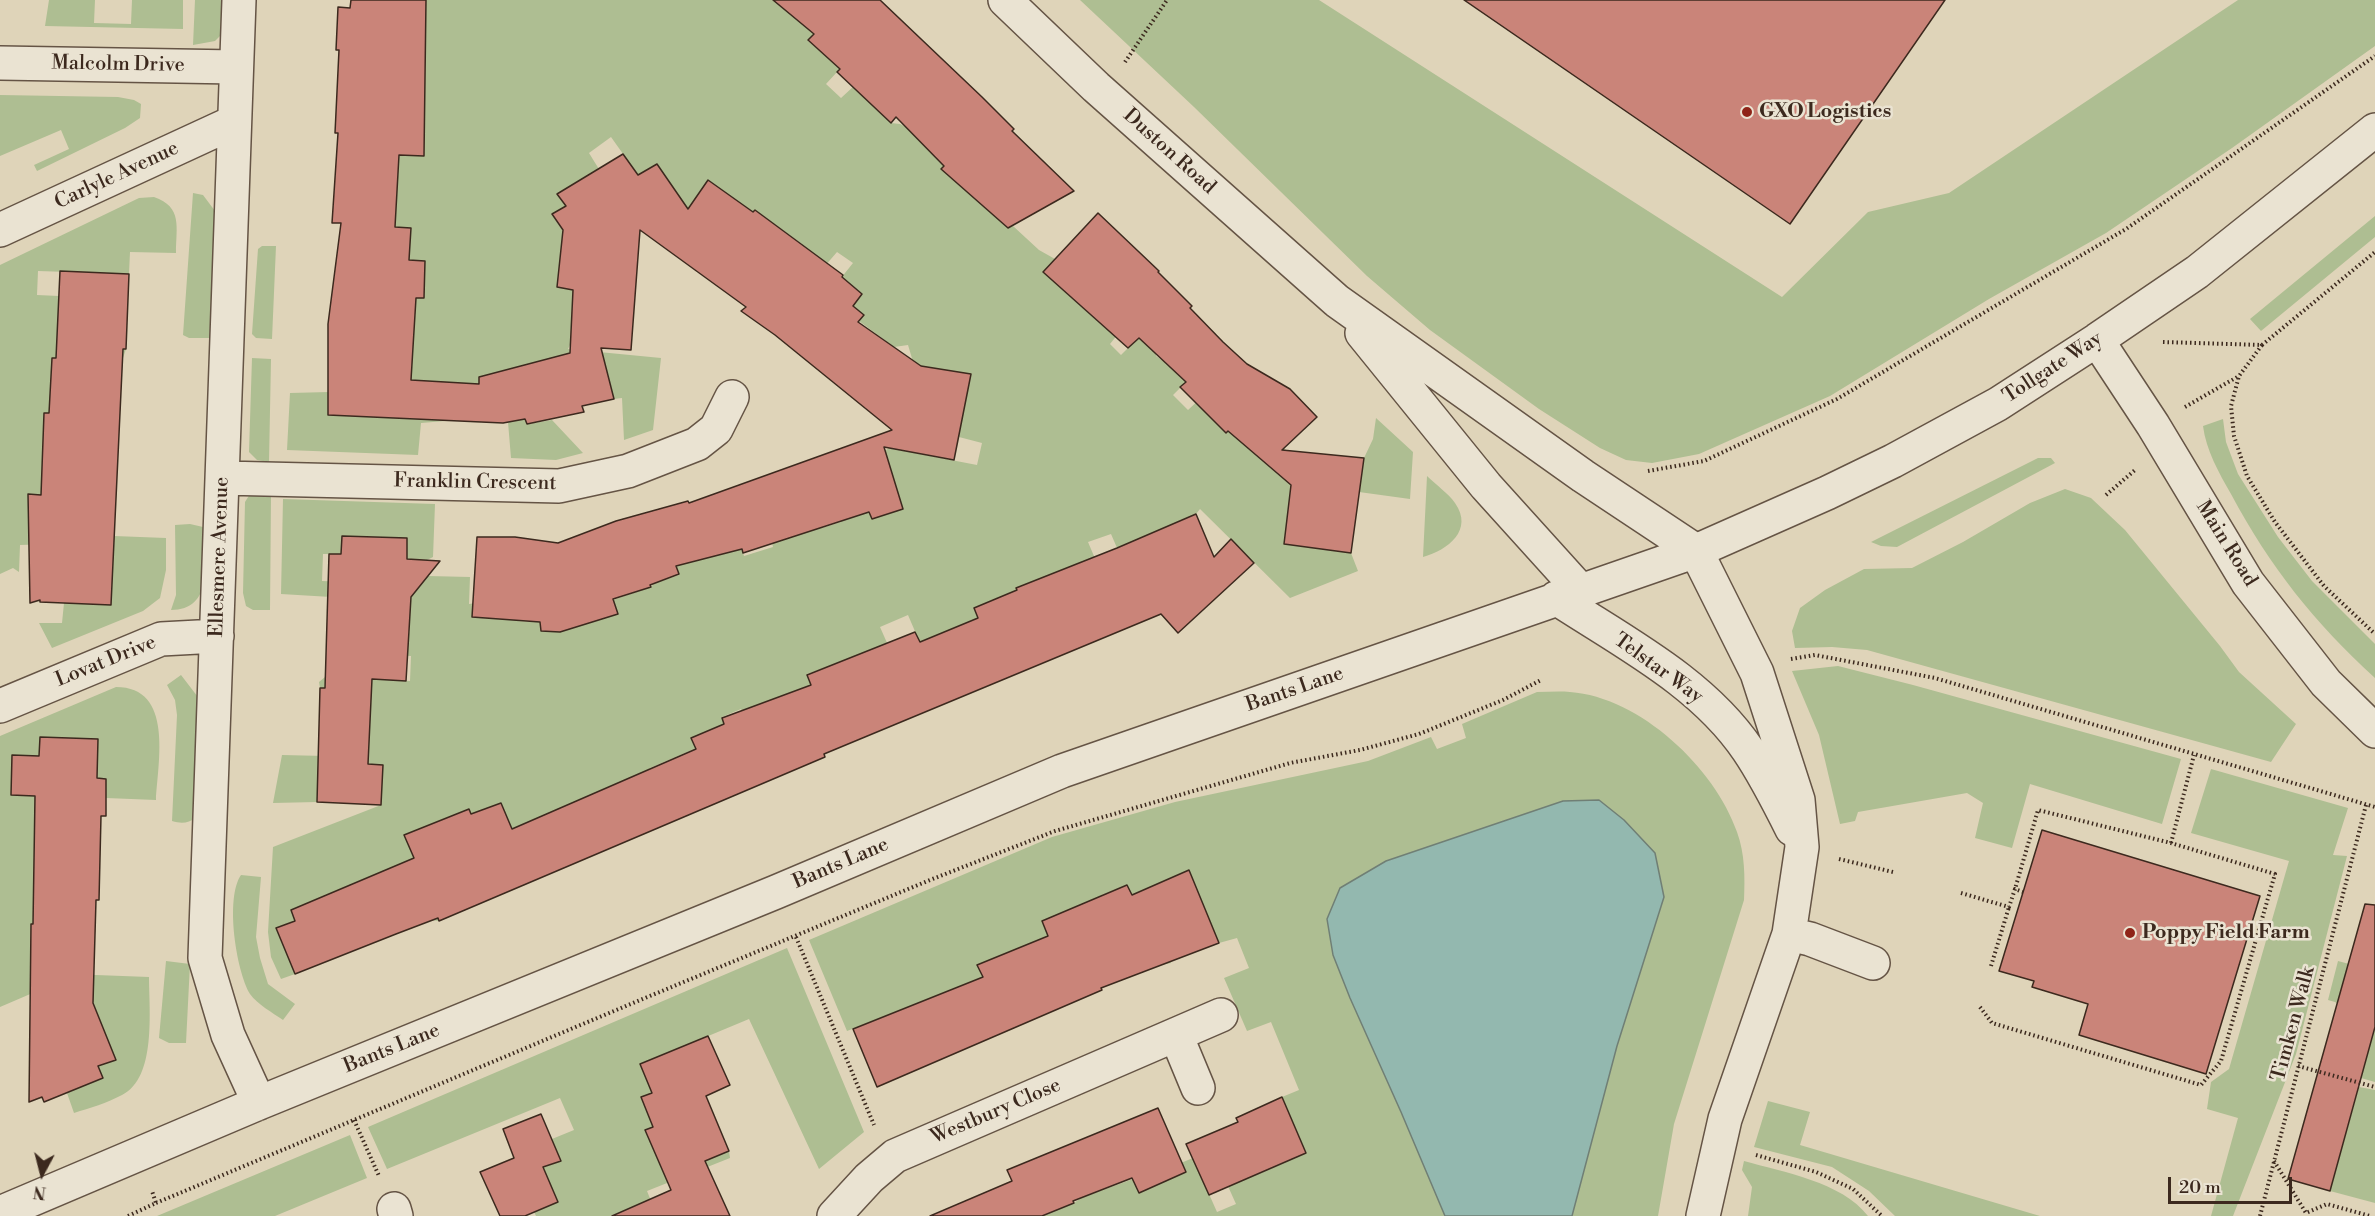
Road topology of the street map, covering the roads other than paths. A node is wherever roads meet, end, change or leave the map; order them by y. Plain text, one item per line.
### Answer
1 (239, 0) edge
2 (1005, 0) edge
3 (0, 63) edge
4 (236, 67) junction
5 (234, 122) junction
6 (2375, 130) edge
7 (0, 230) edge
8 (1337, 301) junction
9 (2097, 340) junction
10 (732, 397) dead end
11 (223, 478) junction
12 (1696, 551) junction
13 (1568, 594) junction
14 (217, 636) junction
15 (0, 706) edge
16 (2375, 731) edge
17 (1815, 853) junction
18 (1789, 934) junction
19 (1874, 963) dead end
20 (1221, 1016) dead end
21 (1176, 1035) junction
22 (1198, 1088) dead end
23 (259, 1103) junction
24 (0, 1213) edge
25 (834, 1216) edge
26 (1703, 1216) edge

1 - 4 street, Ellesmere Avenue
2 - 8 street, Duston Road
3 - 4 street, Malcolm Drive
4 - 5 street, Ellesmere Avenue
5 - 7 street, Carlyle Avenue
5 - 11 street, Ellesmere Avenue
6 - 9 street, Tollgate Way
8 - 12 street
8 - 13 street, Telstar Way
9 - 12 street, Tollgate Way
9 - 16 street, Main Road
10 - 11 street, Franklin Crescent
11 - 14 street, Ellesmere Avenue
12 - 13 street, Bants Lane
12 - 17 street
13 - 17 street, Telstar Way
13 - 23 street, Bants Lane
14 - 15 street, Lovat Drive
14 - 23 street, Ellesmere Avenue
17 - 18 street
18 - 19 street
18 - 26 street
20 - 21 street, Westbury Close
21 - 22 street
21 - 25 street, Westbury Close
23 - 24 street, Bants Lane

